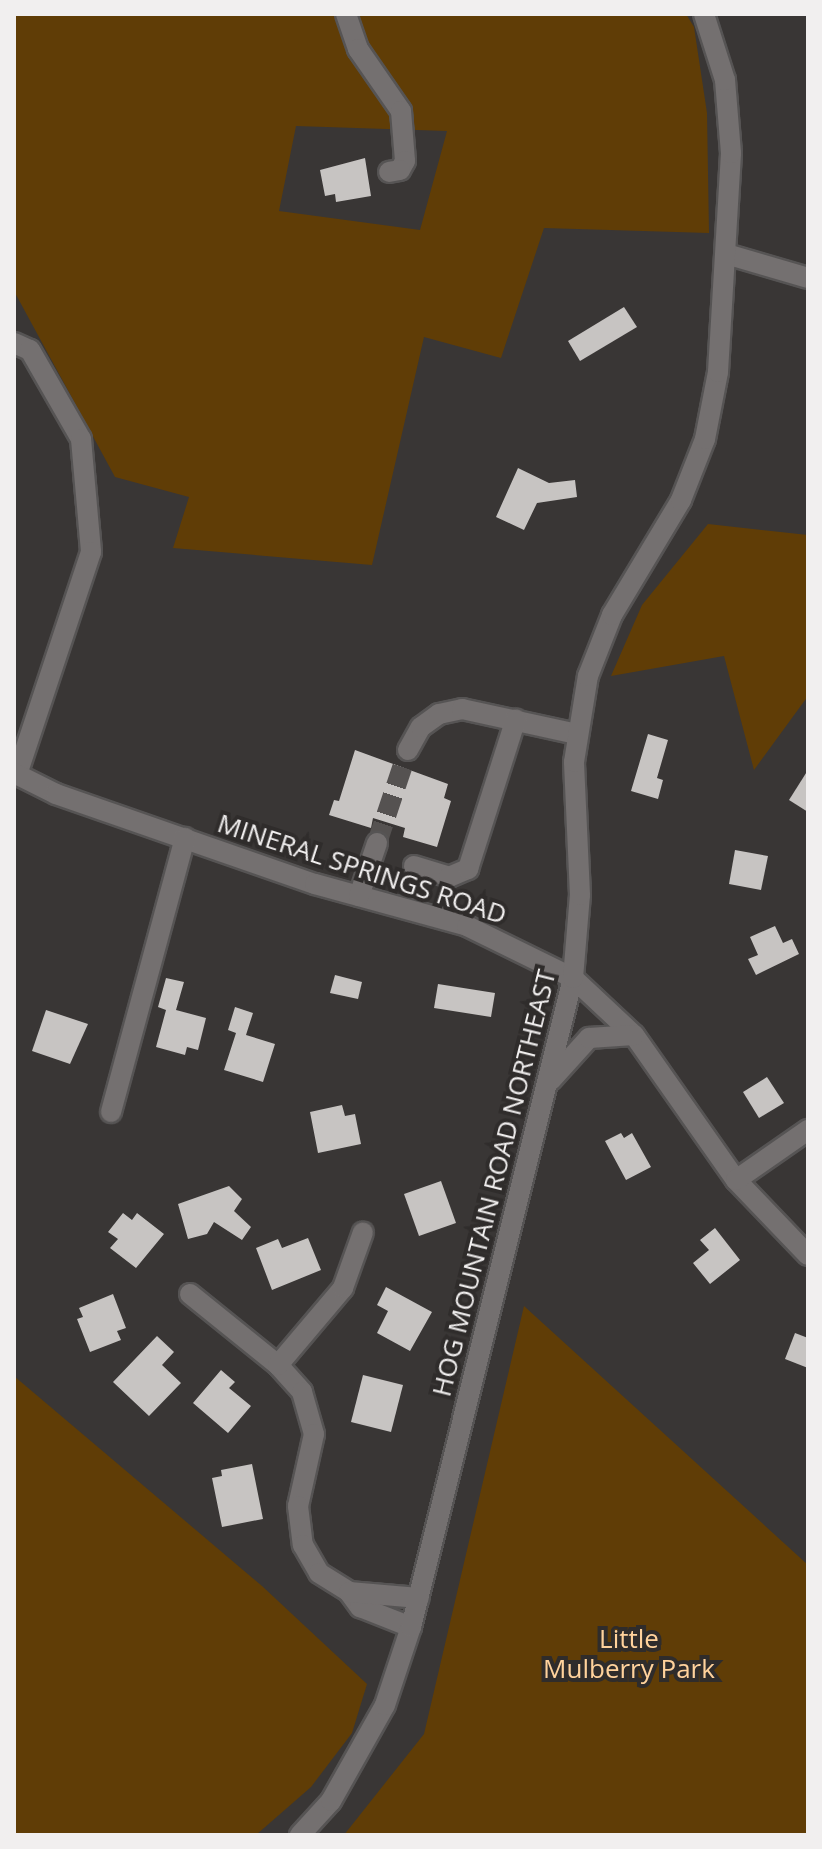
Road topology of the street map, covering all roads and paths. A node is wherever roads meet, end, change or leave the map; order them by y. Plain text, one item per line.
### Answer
1 (346, 14) edge
2 (704, 14) edge
3 (389, 172) dead end
4 (726, 254) junction
5 (808, 278) edge
6 (14, 343) edge
7 (516, 719) junction
8 (577, 734) junction
9 (408, 750) tunnel mouth
10 (15, 774) edge
11 (185, 838) junction
12 (377, 843) tunnel mouth
13 (414, 866) dead end
14 (359, 896) junction
15 (573, 978) junction
16 (634, 1035) junction
17 (549, 1083) junction
18 (111, 1112) dead end
19 (808, 1130) edge
20 (736, 1180) junction
21 (363, 1232) dead end
22 (808, 1255) edge
23 (190, 1294) dead end
24 (278, 1365) junction
25 (349, 1592) junction
26 (419, 1598) junction
27 (411, 1627) junction
28 (300, 1835) edge

1 - 3 street
2 - 4 street, HOG MOUNTAIN ROAD NORTHEAST
4 - 5 street
4 - 8 street, HOG MOUNTAIN ROAD NORTHEAST
6 - 10 street
7 - 8 street
7 - 9 street
7 - 13 street
8 - 15 street, HOG MOUNTAIN ROAD NORTHEAST
10 - 11 street, MINERAL SPRINGS ROAD
11 - 14 street, MINERAL SPRINGS ROAD
11 - 18 street
12 - 14 street
14 - 15 street, MINERAL SPRINGS ROAD
15 - 16 street, MINERAL SPRINGS ROAD
15 - 17 street, HOG MOUNTAIN ROAD NORTHEAST
16 - 17 street
16 - 20 street, MINERAL SPRINGS ROAD
17 - 26 street, HOG MOUNTAIN ROAD NORTHEAST
19 - 20 street
20 - 22 street, MINERAL SPRINGS ROAD
21 - 24 street
23 - 24 street
24 - 25 street
25 - 26 street
25 - 27 street
26 - 27 street, HOG MOUNTAIN ROAD NORTHEAST
27 - 28 street, HOG MOUNTAIN ROAD NORTHEAST

